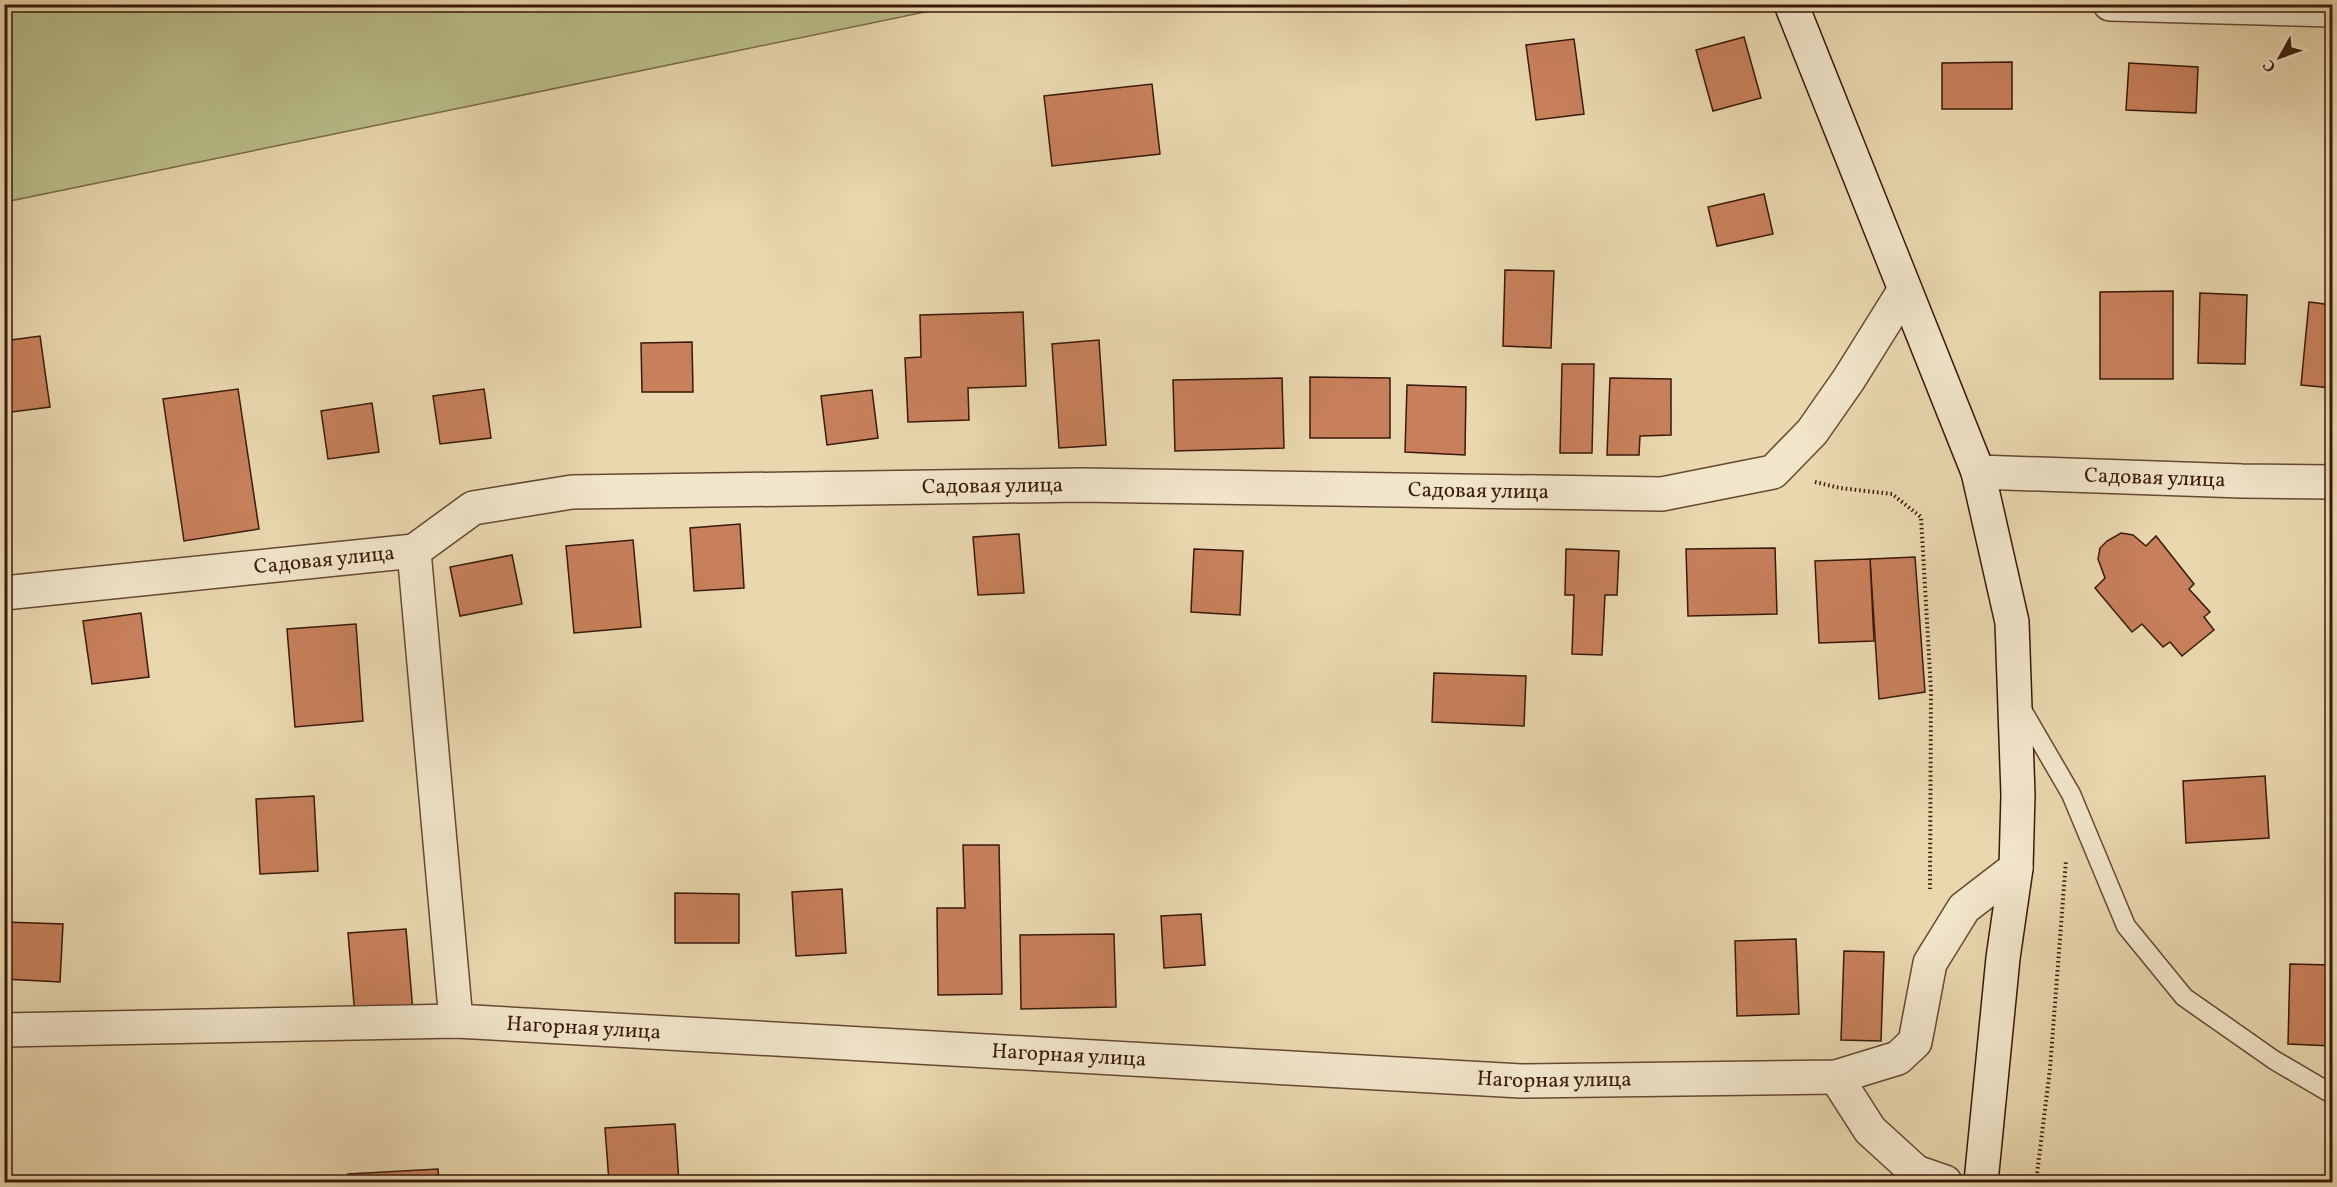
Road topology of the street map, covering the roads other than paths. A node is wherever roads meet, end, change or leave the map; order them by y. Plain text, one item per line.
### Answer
1 (1791, 4) edge
2 (2110, 4) edge
3 (2332, 9) edge
4 (1904, 291) junction
5 (1978, 472) junction
6 (2332, 482) edge
7 (414, 551) junction
8 (4, 593) edge
9 (2015, 699) junction
10 (2016, 868) junction
11 (456, 1021) junction
12 (4, 1030) edge
13 (1836, 1077) junction
14 (2332, 1094) edge
15 (1945, 1182) edge
16 (1981, 1182) edge

1 - 4 street
2 - 3 street
4 - 5 street
4 - 7 street, Садовая улица
5 - 6 street, Садовая улица
5 - 9 street
7 - 8 street, Садовая улица
7 - 11 street
9 - 10 street
9 - 14 lane
10 - 13 street, Нагорная улица
10 - 16 street
11 - 12 street, Нагорная улица
11 - 13 street, Нагорная улица
13 - 15 street

